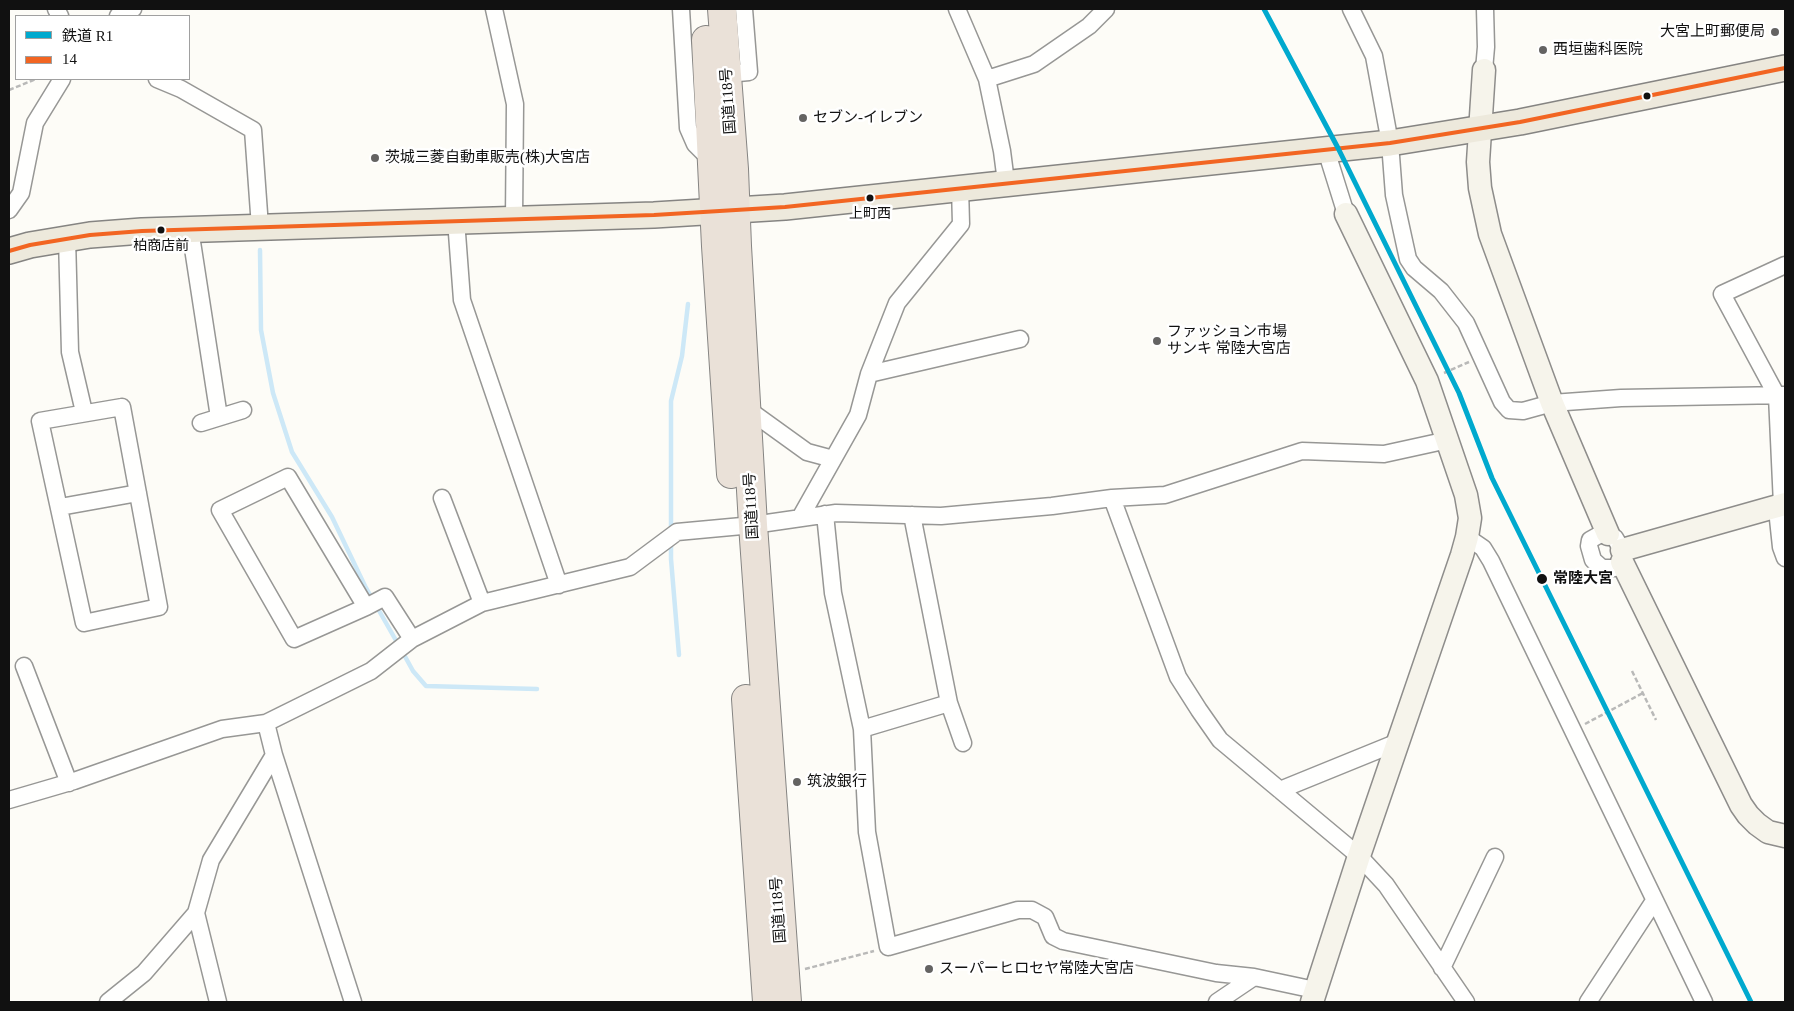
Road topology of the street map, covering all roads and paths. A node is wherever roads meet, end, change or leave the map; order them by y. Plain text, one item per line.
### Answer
1 (133, 9) edge
2 (494, 9) edge
3 (681, 9) edge
4 (704, 9) edge
5 (722, 9) edge
6 (744, 9) edge
7 (957, 9) edge
8 (1106, 9) edge
9 (1351, 9) edge
10 (1485, 9) edge
11 (120, 15) edge
12 (1785, 68) edge
13 (1484, 70) joint
14 (727, 74) junction
15 (34, 80) edge
16 (61, 80) edge
17 (159, 80) edge
18 (987, 80) junction
19 (9, 90) edge
20 (1480, 129) junction
21 (1390, 143) junction
22 (1326, 150) junction
23 (711, 160) junction
24 (1006, 182) junction
25 (960, 187) junction
26 (9, 210) edge
27 (725, 211) junction
28 (1346, 214) joint
29 (514, 219) junction
30 (456, 220) junction
31 (260, 227) junction
32 (190, 229) junction
33 (67, 238) junction
34 (9, 251) edge
35 (1785, 265) edge
36 (1020, 339) dead end
37 (1481, 356) junction
38 (868, 374) junction
39 (1427, 381) junction
40 (1781, 396) edge
41 (1552, 403) junction
42 (746, 408) junction
43 (243, 410) dead end
44 (84, 412) junction
45 (218, 417) junction
46 (201, 423) dead end
47 (1448, 440) junction
48 (834, 459) junction
49 (138, 493) junction
50 (442, 498) dead end
51 (1112, 498) junction
52 (1784, 505) edge
53 (60, 507) junction
54 (825, 514) junction
55 (912, 515) junction
56 (800, 518) junction
57 (744, 526) junction
58 (1467, 537) junction
59 (1617, 548) junction
60 (1785, 558) edge
61 (560, 585) junction
62 (482, 603) junction
63 (366, 607) junction
64 (412, 639) junction
65 (24, 666) dead end
66 (1632, 672) dead end
67 (1643, 693) junction
68 (949, 703) junction
69 (1656, 720) dead end
70 (266, 723) junction
71 (1581, 726) dead end
72 (862, 729) junction
73 (1398, 742) junction
74 (963, 743) dead end
75 (274, 755) junction
76 (69, 782) junction
77 (1280, 790) junction
78 (9, 800) edge
79 (1785, 836) edge
80 (1359, 856) junction
81 (1494, 857) dead end
82 (1654, 902) junction
83 (196, 913) junction
84 (888, 947) junction
85 (1442, 968) junction
86 (801, 970) dead end
87 (1254, 976) junction
88 (1314, 996) edge
89 (108, 1002) edge
90 (218, 1002) edge
91 (354, 1002) edge
92 (767, 1002) edge
93 (786, 1002) edge
94 (1217, 1002) edge
95 (1466, 1002) edge
96 (1588, 1002) edge
97 (1704, 1002) edge

1 - 11 street
2 - 29 street
3 - 23 street
4 - 23 highway, 国道118号
5 - 14 highway, 国道118号
6 - 14 street
7 - 18 street
8 - 18 street
9 - 21 street
10 - 13 street
12 - 20 main road
13 - 20 street
14 - 27 highway, 国道118号
15 - 19 path
16 - 26 street
17 - 31 street
18 - 24 street
20 - 21 main road
20 - 41 street
21 - 22 main road
21 - 37 street
22 - 24 main road
22 - 28 street
23 - 27 highway, 国道118号
24 - 25 main road
25 - 27 main road
25 - 38 street
27 - 29 main road
27 - 42 highway, 国道118号
27 - 57 highway, 国道118号
28 - 39 street
29 - 30 main road
30 - 31 main road
30 - 61 street
31 - 32 main road
32 - 33 main road
32 - 45 street
33 - 34 main road
33 - 44 street
35 - 40 street
36 - 38 street
37 - 39 path
37 - 41 street
38 - 48 street
39 - 47 street
40 - 41 street
40 - 52 street
41 - 59 street
42 - 48 street
42 - 57 highway, 国道118号
43 - 45 street
44 - 49 street
44 - 53 street
45 - 46 street
47 - 51 street
47 - 58 street
48 - 56 street
49 - 53 street
49 - 53 street
50 - 62 street
51 - 55 street
51 - 77 street
52 - 59 street
52 - 60 street
54 - 55 street
54 - 56 street
54 - 72 street
55 - 68 street
56 - 57 street
57 - 61 street
57 - 92 highway, 国道118号
57 - 93 highway, 国道118号
58 - 73 street
58 - 82 street
59 - 79 street
61 - 62 street
62 - 64 street
63 - 63 street
63 - 64 street
64 - 70 street
65 - 76 street
66 - 67 path
67 - 69 path
67 - 71 path
68 - 72 street
68 - 74 street
70 - 75 street
70 - 76 street
72 - 84 street
73 - 77 street
73 - 80 street
75 - 83 street
75 - 91 street
76 - 78 street
77 - 80 street
80 - 85 street
80 - 88 street
81 - 85 street
82 - 96 street
82 - 97 street
83 - 89 street
83 - 90 street
84 - 86 path
84 - 87 street
85 - 95 street
87 - 88 street
87 - 94 street

